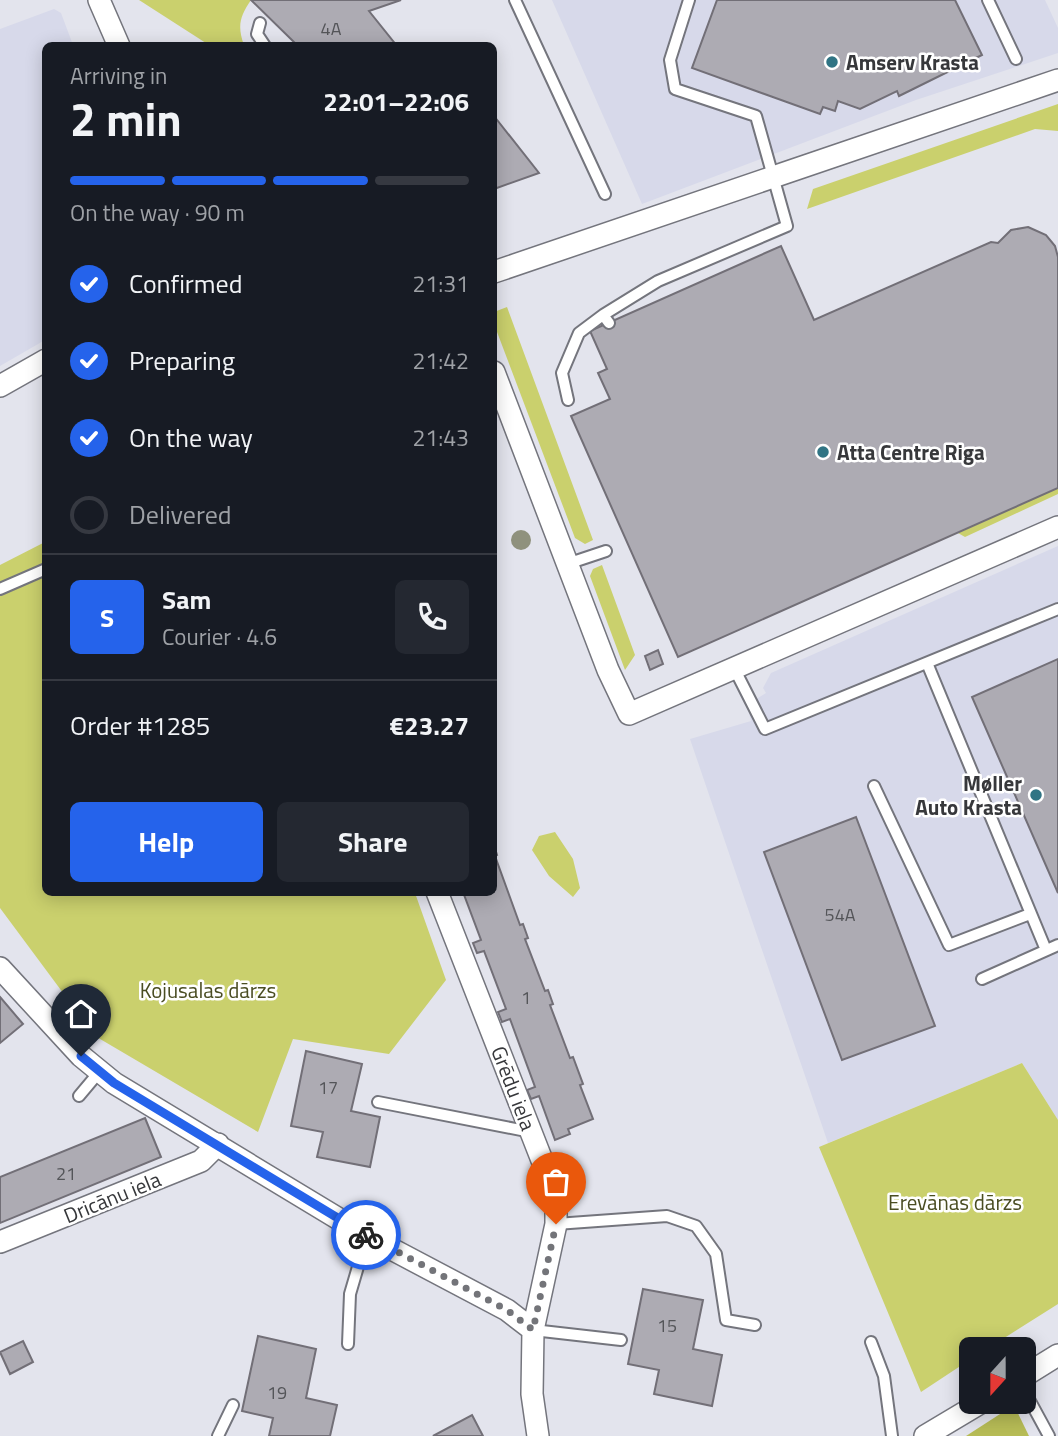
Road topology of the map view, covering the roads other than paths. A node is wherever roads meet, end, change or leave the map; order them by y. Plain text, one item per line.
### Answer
1 (99, 0) edge
2 (515, 0) edge
3 (690, 0) edge
4 (988, 0) edge
5 (260, 23) dead end
6 (117, 42) edge
7 (262, 42) edge
8 (1016, 59) dead end
9 (1058, 80) edge
10 (772, 179) junction
11 (605, 194) dead end
12 (497, 270) edge
13 (42, 362) edge
14 (497, 380) edge
15 (0, 386) edge
16 (568, 400) dead end
17 (1058, 527) edge
18 (606, 551) dead end
19 (567, 564) junction
20 (42, 571) edge
21 (0, 589) edge
22 (1058, 609) edge
23 (927, 663) junction
24 (734, 668) junction
25 (874, 786) dead end
26 (439, 896) edge
27 (1030, 914) junction
28 (1058, 945) edge
29 (1046, 950) junction
30 (0, 968) edge
31 (982, 979) dead end
32 (100, 1072) junction
33 (79, 1096) dead end
34 (378, 1102) dead end
35 (531, 1132) junction
36 (218, 1144) junction
37 (556, 1224) junction
38 (367, 1236) junction
39 (0, 1242) edge
40 (755, 1325) dead end
41 (533, 1330) junction
42 (621, 1340) dead end
43 (871, 1342) dead end
44 (348, 1344) dead end
45 (1058, 1355) edge
46 (1036, 1369) edge
47 (233, 1405) dead end
48 (1036, 1412) edge
49 (962, 1414) edge
50 (218, 1436) edge
51 (538, 1436) edge
52 (892, 1436) edge
53 (925, 1436) edge
54 (1049, 1436) edge

1 - 6 street
2 - 11 lane
3 - 10 lane
4 - 8 lane
5 - 7 lane
9 - 10 street
10 - 12 street
10 - 16 lane
13 - 15 street
14 - 19 street
17 - 24 street
18 - 19 lane
19 - 24 street
20 - 21 lane
22 - 23 lane
23 - 24 lane
23 - 27 lane
25 - 27 lane
26 - 35 street, Grēdu iela
27 - 29 lane
28 - 29 lane
29 - 31 lane
30 - 32 street
32 - 33 lane
32 - 36 street
34 - 35 lane
35 - 37 street, Grēdu iela
36 - 38 street
36 - 39 street, Dricānu iela
37 - 40 lane
37 - 41 street, Grēdu iela
38 - 41 street
38 - 44 lane
41 - 42 lane
41 - 51 street, Grēdu iela
43 - 52 lane
45 - 46 street
47 - 50 lane
48 - 54 lane
49 - 53 street

